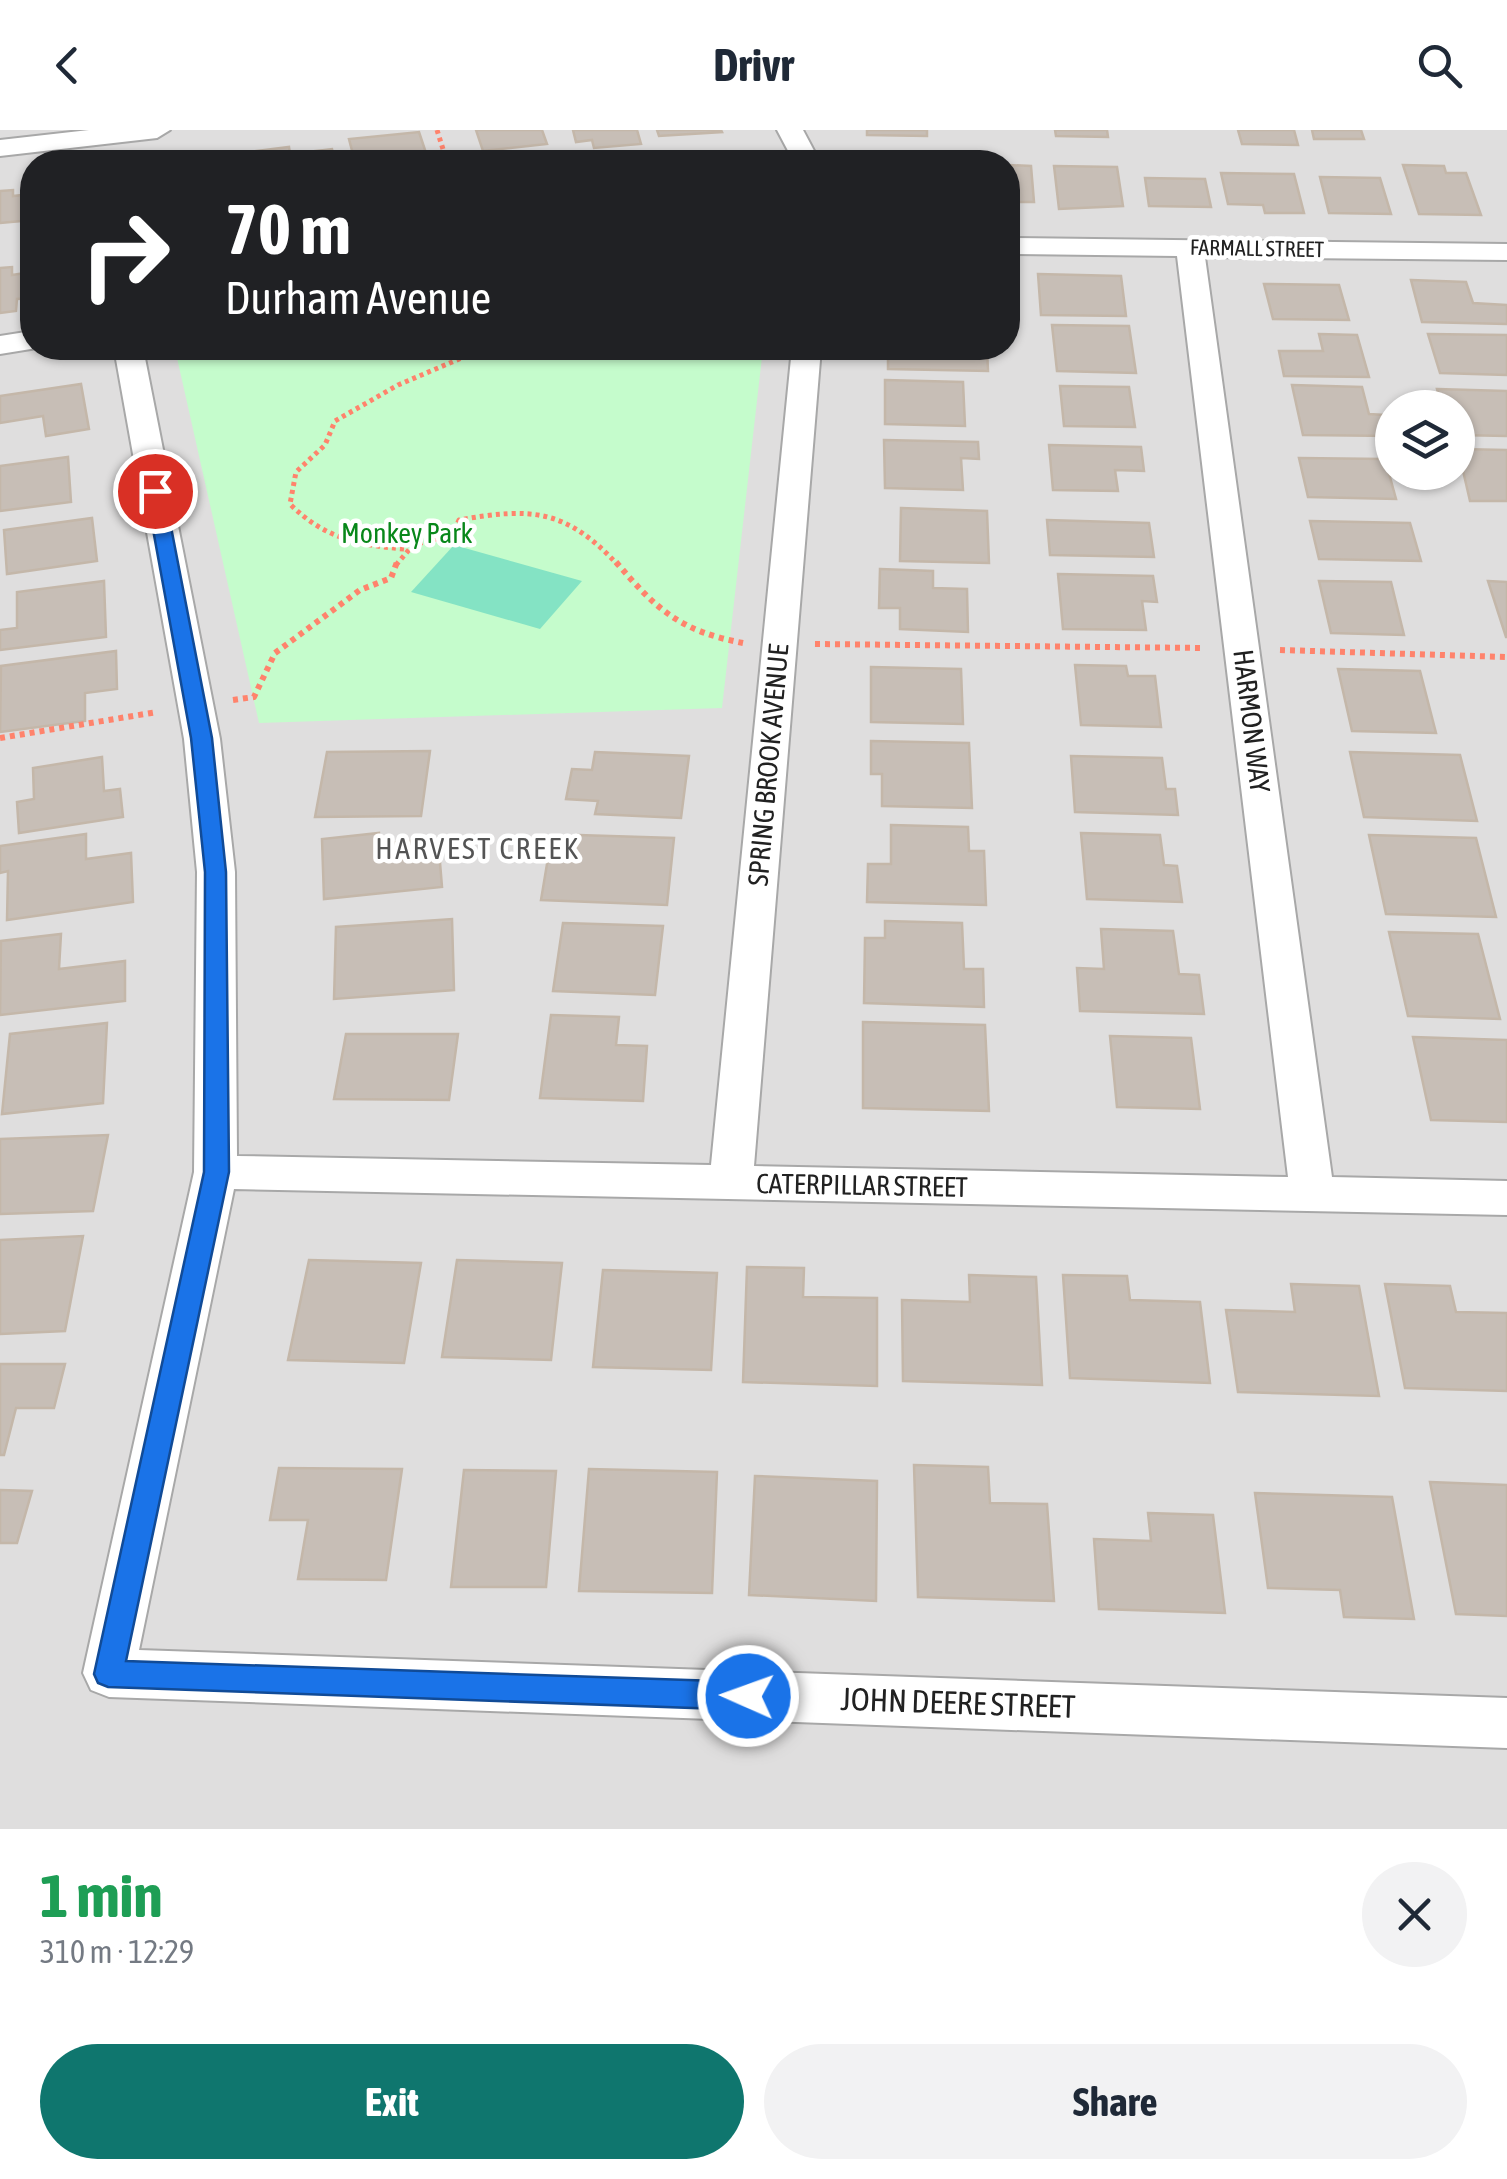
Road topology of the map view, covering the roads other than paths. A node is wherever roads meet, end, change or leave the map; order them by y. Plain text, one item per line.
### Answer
1 (157, 130) edge
2 (0, 148) edge
3 (1020, 246) edge
4 (1190, 247) junction
5 (1507, 252) edge
6 (130, 360) edge
7 (806, 360) edge
8 (216, 1172) junction
9 (731, 1183) junction
10 (1312, 1194) junction
11 (1507, 1198) edge
12 (1507, 1723) edge

1 - 2 street
3 - 4 street, FARMALL STREET
4 - 5 street, FARMALL STREET
4 - 10 street, HARMON WAY
6 - 8 street
7 - 9 street, SPRING BROOK AVENUE
8 - 9 street, CATERPILLAR STREET
8 - 12 street, JOHN DEERE STREET
9 - 10 street, CATERPILLAR STREET
10 - 11 street, CATERPILLAR STREET

